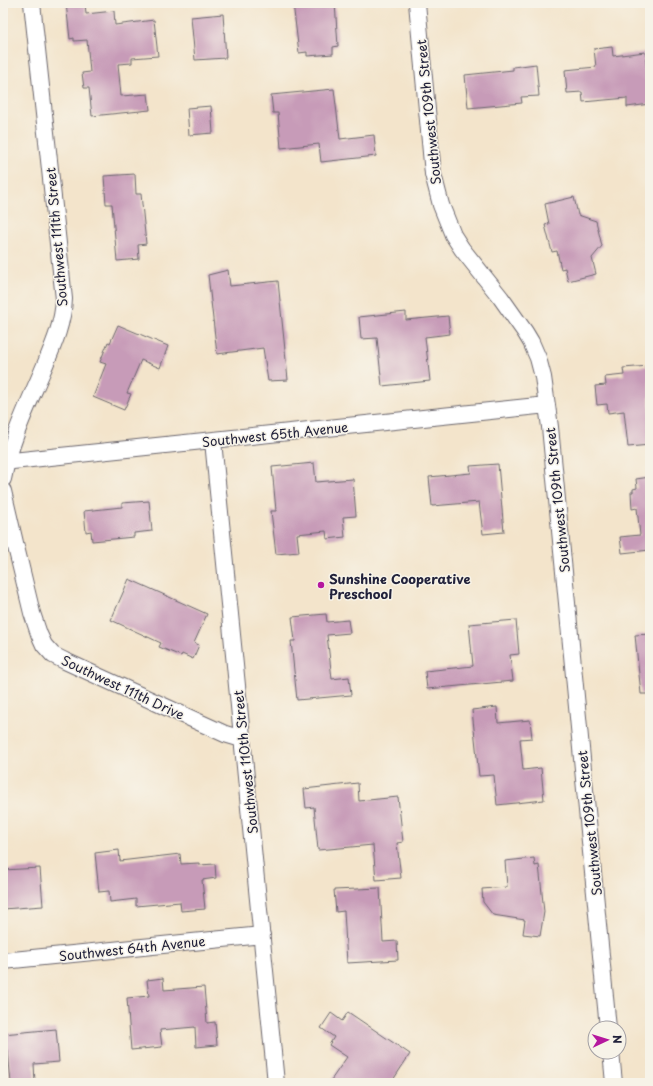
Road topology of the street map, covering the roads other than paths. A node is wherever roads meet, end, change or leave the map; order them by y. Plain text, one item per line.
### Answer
1 (32, 3) edge
2 (417, 3) edge
3 (547, 405) junction
4 (213, 440) junction
5 (5, 462) edge
6 (3, 479) edge
7 (3, 491) edge
8 (242, 739) junction
9 (262, 935) junction
10 (3, 961) edge
11 (607, 1020) edge
12 (612, 1060) edge
13 (276, 1083) edge
14 (614, 1083) edge

1 - 5 street, Southwest 111th Street
2 - 3 street, Southwest 109th Street
3 - 4 street, Southwest 65th Avenue
3 - 11 street, Southwest 109th Street
4 - 5 street, Southwest 65th Avenue
4 - 8 street, Southwest 110th Street
5 - 6 street
7 - 8 street, Southwest 111th Drive
8 - 9 street, Southwest 110th Street
9 - 10 street, Southwest 64th Avenue
9 - 13 street, Southwest 110th Street
12 - 14 street

